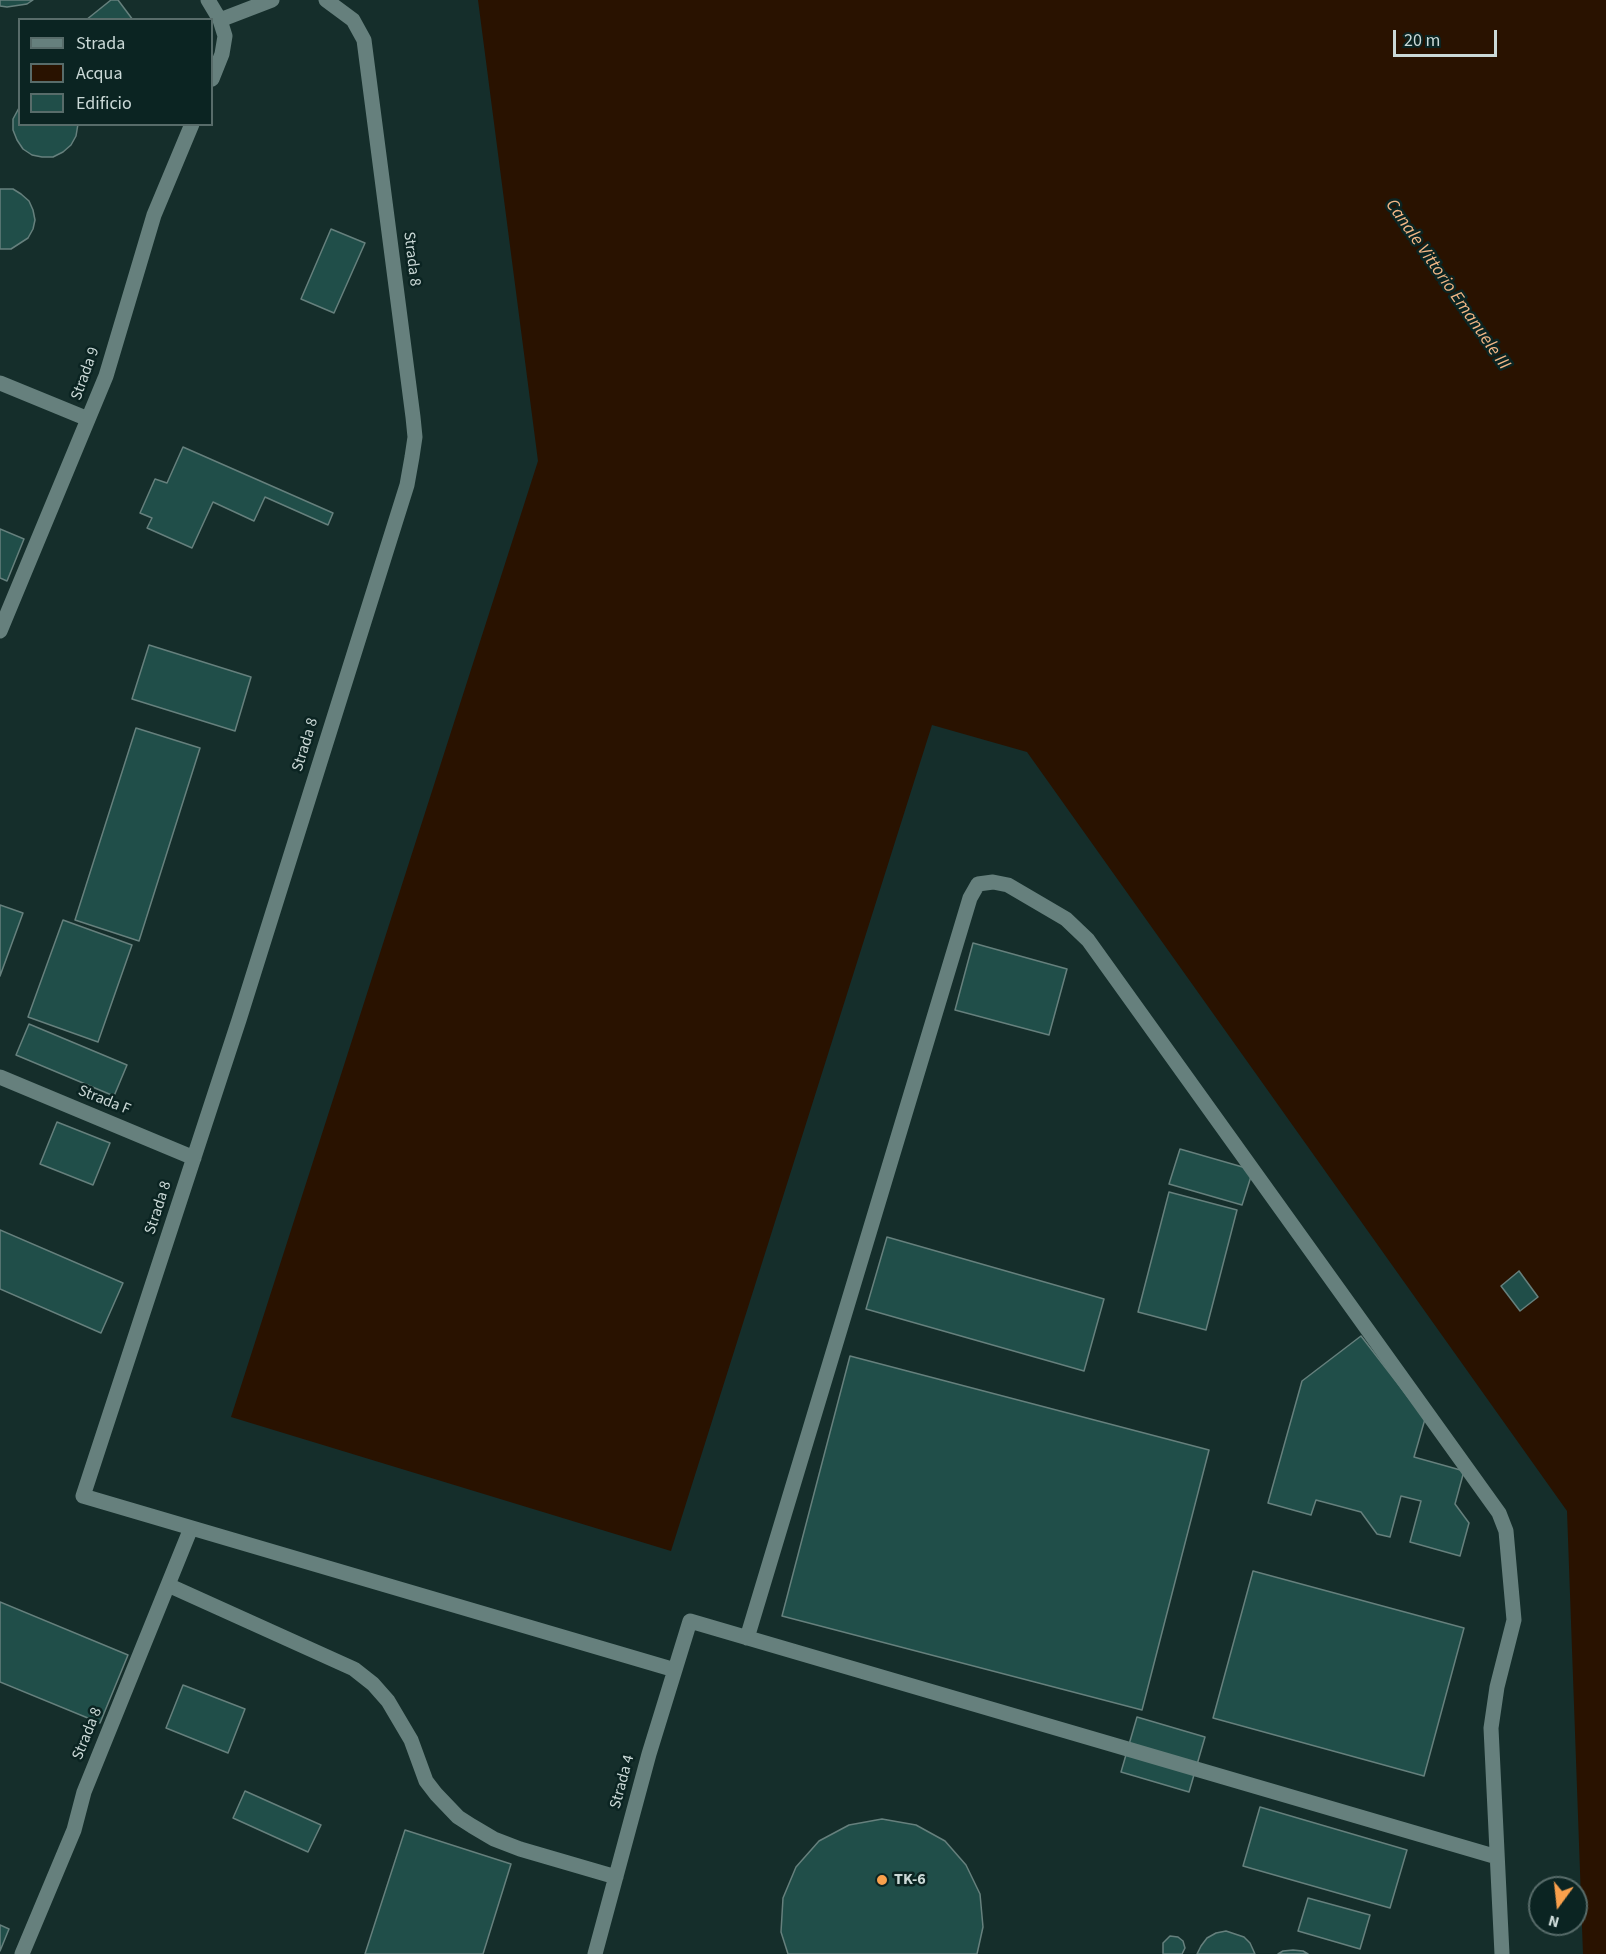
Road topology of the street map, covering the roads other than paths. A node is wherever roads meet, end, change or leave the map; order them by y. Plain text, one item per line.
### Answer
1 (208, 0) edge
2 (272, 0) edge
3 (327, 0) edge
4 (220, 20) junction
5 (213, 76) edge
6 (191, 126) edge
7 (0, 383) edge
8 (88, 419) junction
9 (0, 631) edge
10 (0, 1077) edge
11 (194, 1158) junction
12 (191, 1528) junction
13 (168, 1585) junction
14 (747, 1638) junction
15 (675, 1670) junction
16 (1497, 1857) junction
17 (616, 1877) junction
18 (22, 1954) edge
19 (595, 1954) edge
20 (1502, 1954) edge

1 - 4 lane
2 - 4 lane
3 - 11 lane, Strada 8
4 - 5 lane
6 - 8 lane, Strada 9
7 - 8 lane
8 - 9 lane, Strada 9
10 - 11 lane, Strada F
11 - 12 lane, Strada 8
12 - 13 lane, Strada 8
12 - 15 lane
13 - 17 lane
13 - 18 lane, Strada 8
14 - 15 lane, Strada 4
14 - 16 lane
14 - 16 lane
15 - 17 lane, Strada 4
16 - 20 lane
17 - 19 lane, Strada 4

